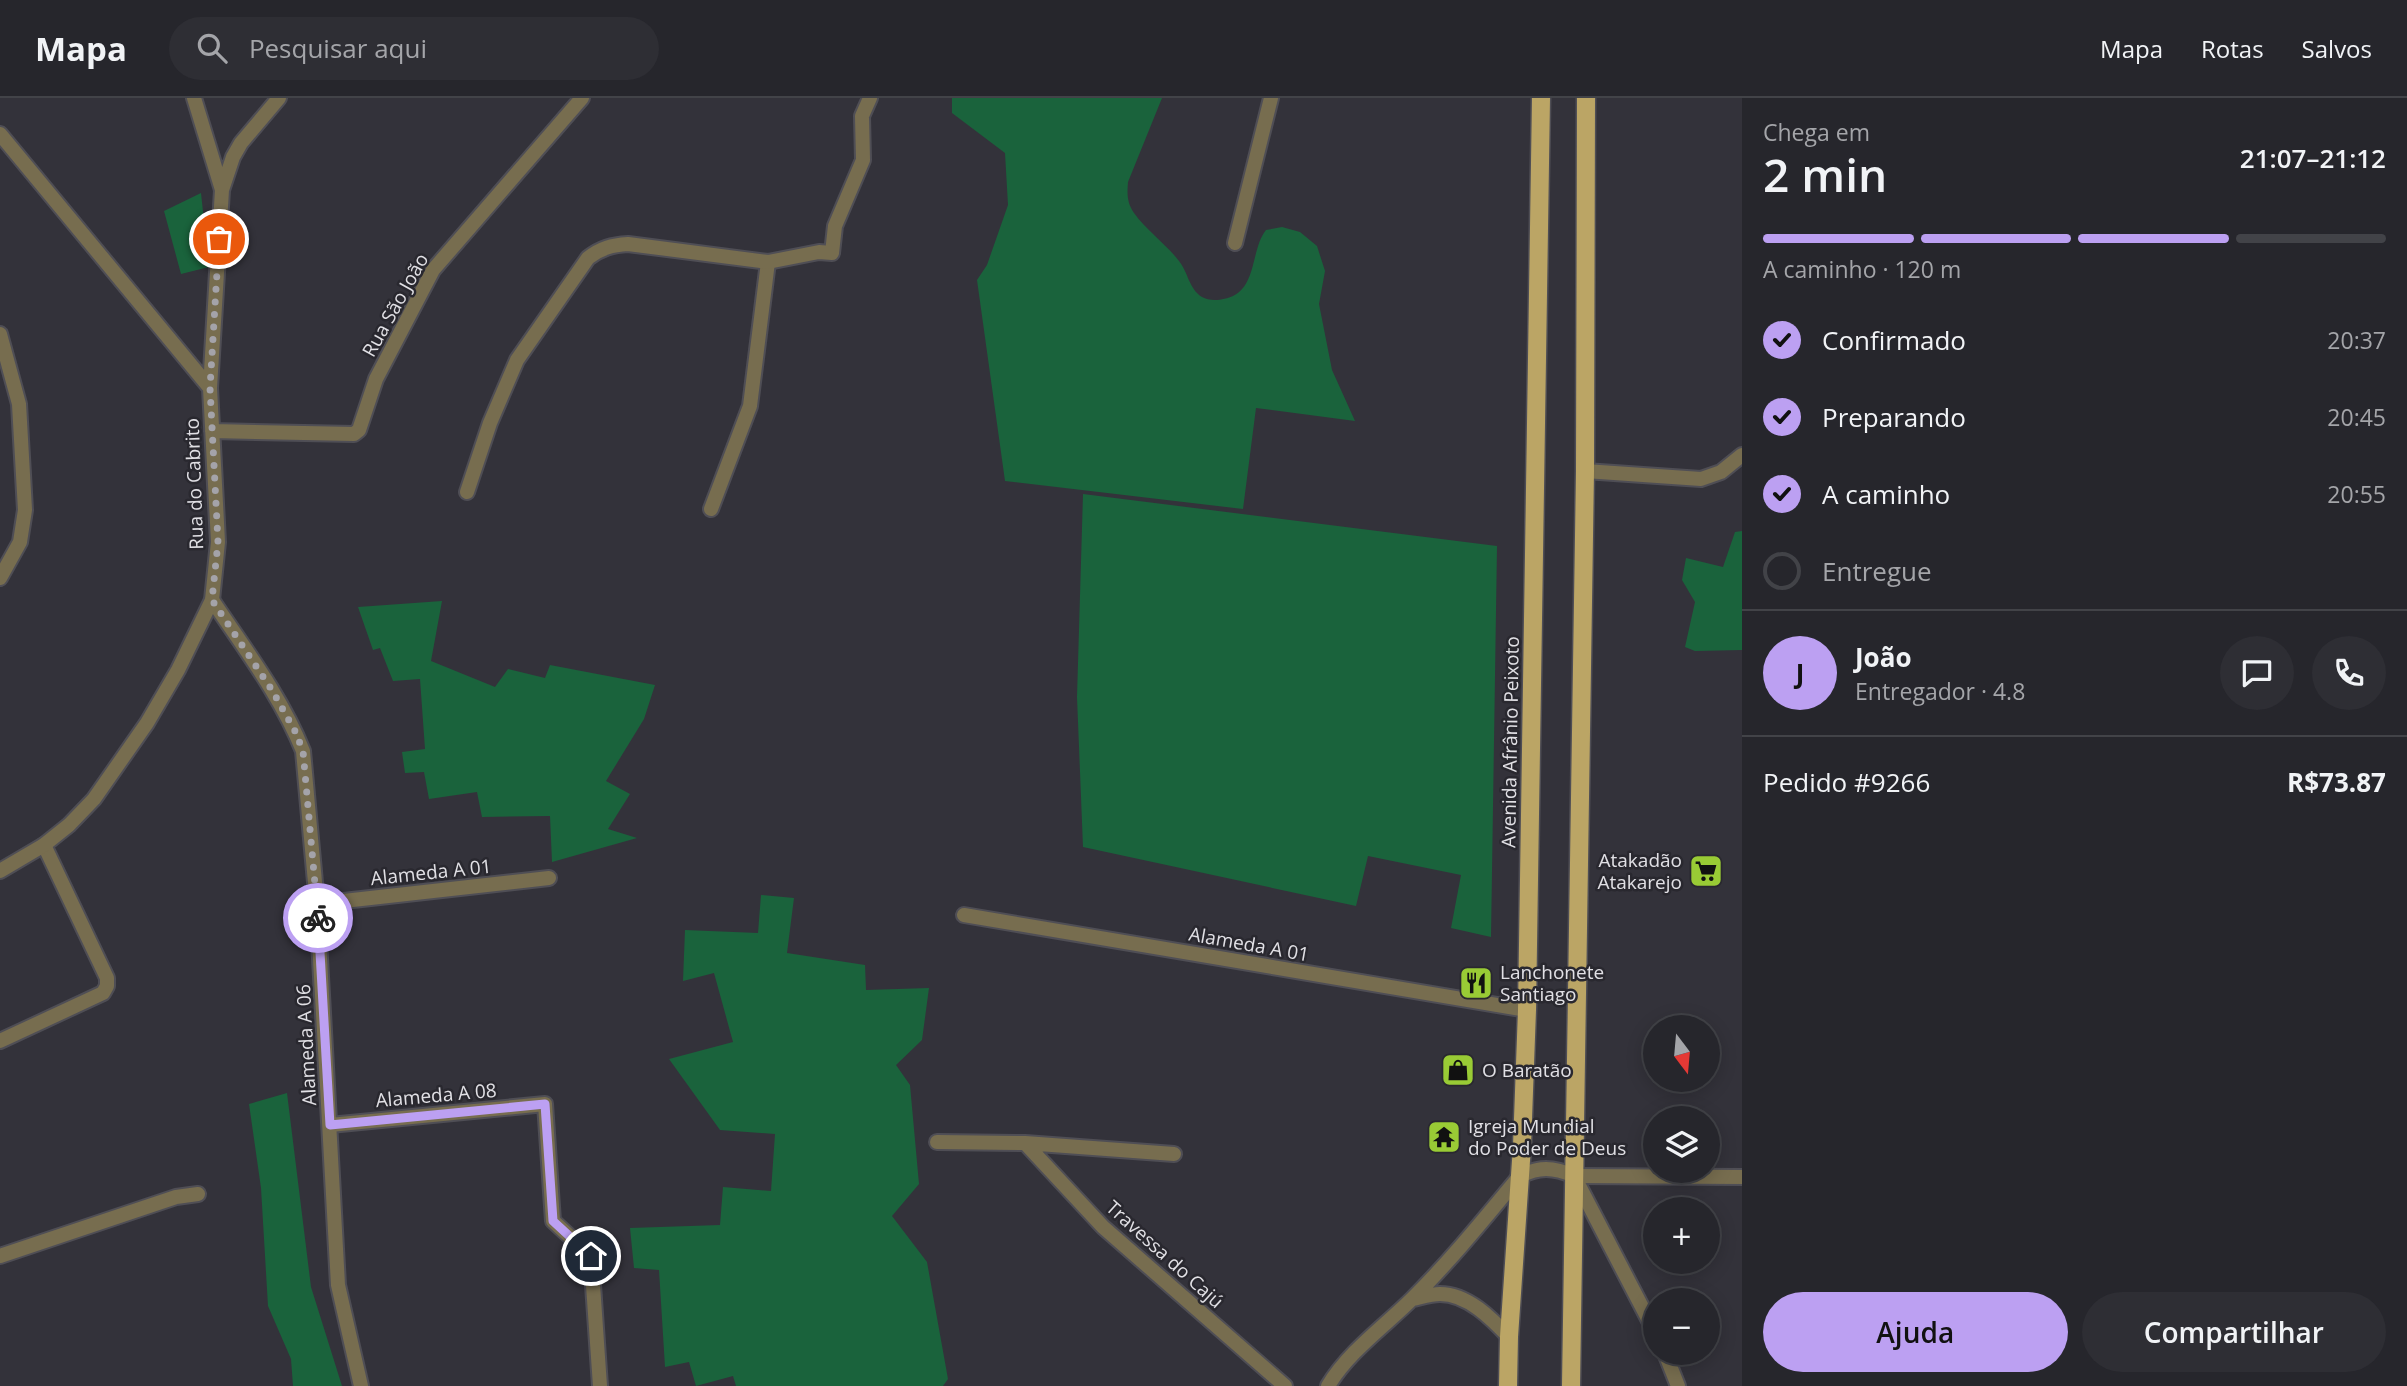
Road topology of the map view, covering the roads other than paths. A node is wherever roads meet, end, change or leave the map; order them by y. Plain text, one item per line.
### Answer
1 (194, 98) edge
2 (279, 98) edge
3 (582, 98) edge
4 (870, 98) edge
5 (1271, 98) edge
6 (1541, 98) edge
7 (1586, 98) edge
8 (0, 134) edge
9 (222, 190) junction
10 (1235, 243) dead end
11 (768, 262) junction
12 (0, 334) edge
13 (210, 388) junction
14 (212, 431) junction
15 (1742, 455) edge
16 (1585, 471) junction
17 (467, 492) dead end
18 (711, 509) dead end
19 (0, 579) edge
20 (212, 600) junction
21 (44, 845) junction
22 (0, 871) edge
23 (550, 878) dead end
24 (317, 904) junction
25 (964, 915) dead end
26 (1527, 1010) junction
27 (0, 1041) edge
28 (330, 1125) junction
29 (937, 1142) dead end
30 (1025, 1143) junction
31 (1174, 1154) dead end
32 (1574, 1176) junction
33 (1519, 1177) junction
34 (1742, 1177) edge
35 (198, 1194) dead end
36 (0, 1256) edge
37 (1412, 1299) junction
38 (1643, 1309) edge
39 (1509, 1337) junction
40 (1670, 1365) edge
41 (361, 1386) edge
42 (600, 1386) edge
43 (1285, 1386) edge
44 (1328, 1386) edge
45 (1508, 1386) edge
46 (1571, 1386) edge
47 (1678, 1386) edge

1 - 9 street
2 - 9 street
3 - 14 street, Rua São João
4 - 11 street
5 - 10 street
6 - 26 main road, Avenida Afrânio Peixoto
7 - 16 main road
8 - 13 street
9 - 13 street, Rua do Cabrito
11 - 17 street
11 - 18 street
12 - 19 street
13 - 14 street, Rua do Cabrito
14 - 20 street, Rua do Cabrito
15 - 16 street
16 - 32 main road
20 - 21 street, Rua do Cabrito
20 - 24 street, Alameda A 06
21 - 22 street, Rua do Cabrito
21 - 27 street
23 - 24 street, Alameda A 01
24 - 28 street, Alameda A 06
25 - 26 street, Alameda A 01
26 - 33 main road, Avenida Afrânio Peixoto
28 - 41 street, Alameda A 06
28 - 42 street, Alameda A 08
29 - 30 street
30 - 31 street
30 - 43 street, Travessa do Cajú
32 - 33 street
32 - 34 street
32 - 38 street
32 - 46 main road
33 - 37 street
33 - 39 main road, Avenida Afrânio Peixoto
35 - 36 street
37 - 39 street
37 - 44 street
39 - 45 main road, Avenida Afrânio Peixoto
40 - 47 street

